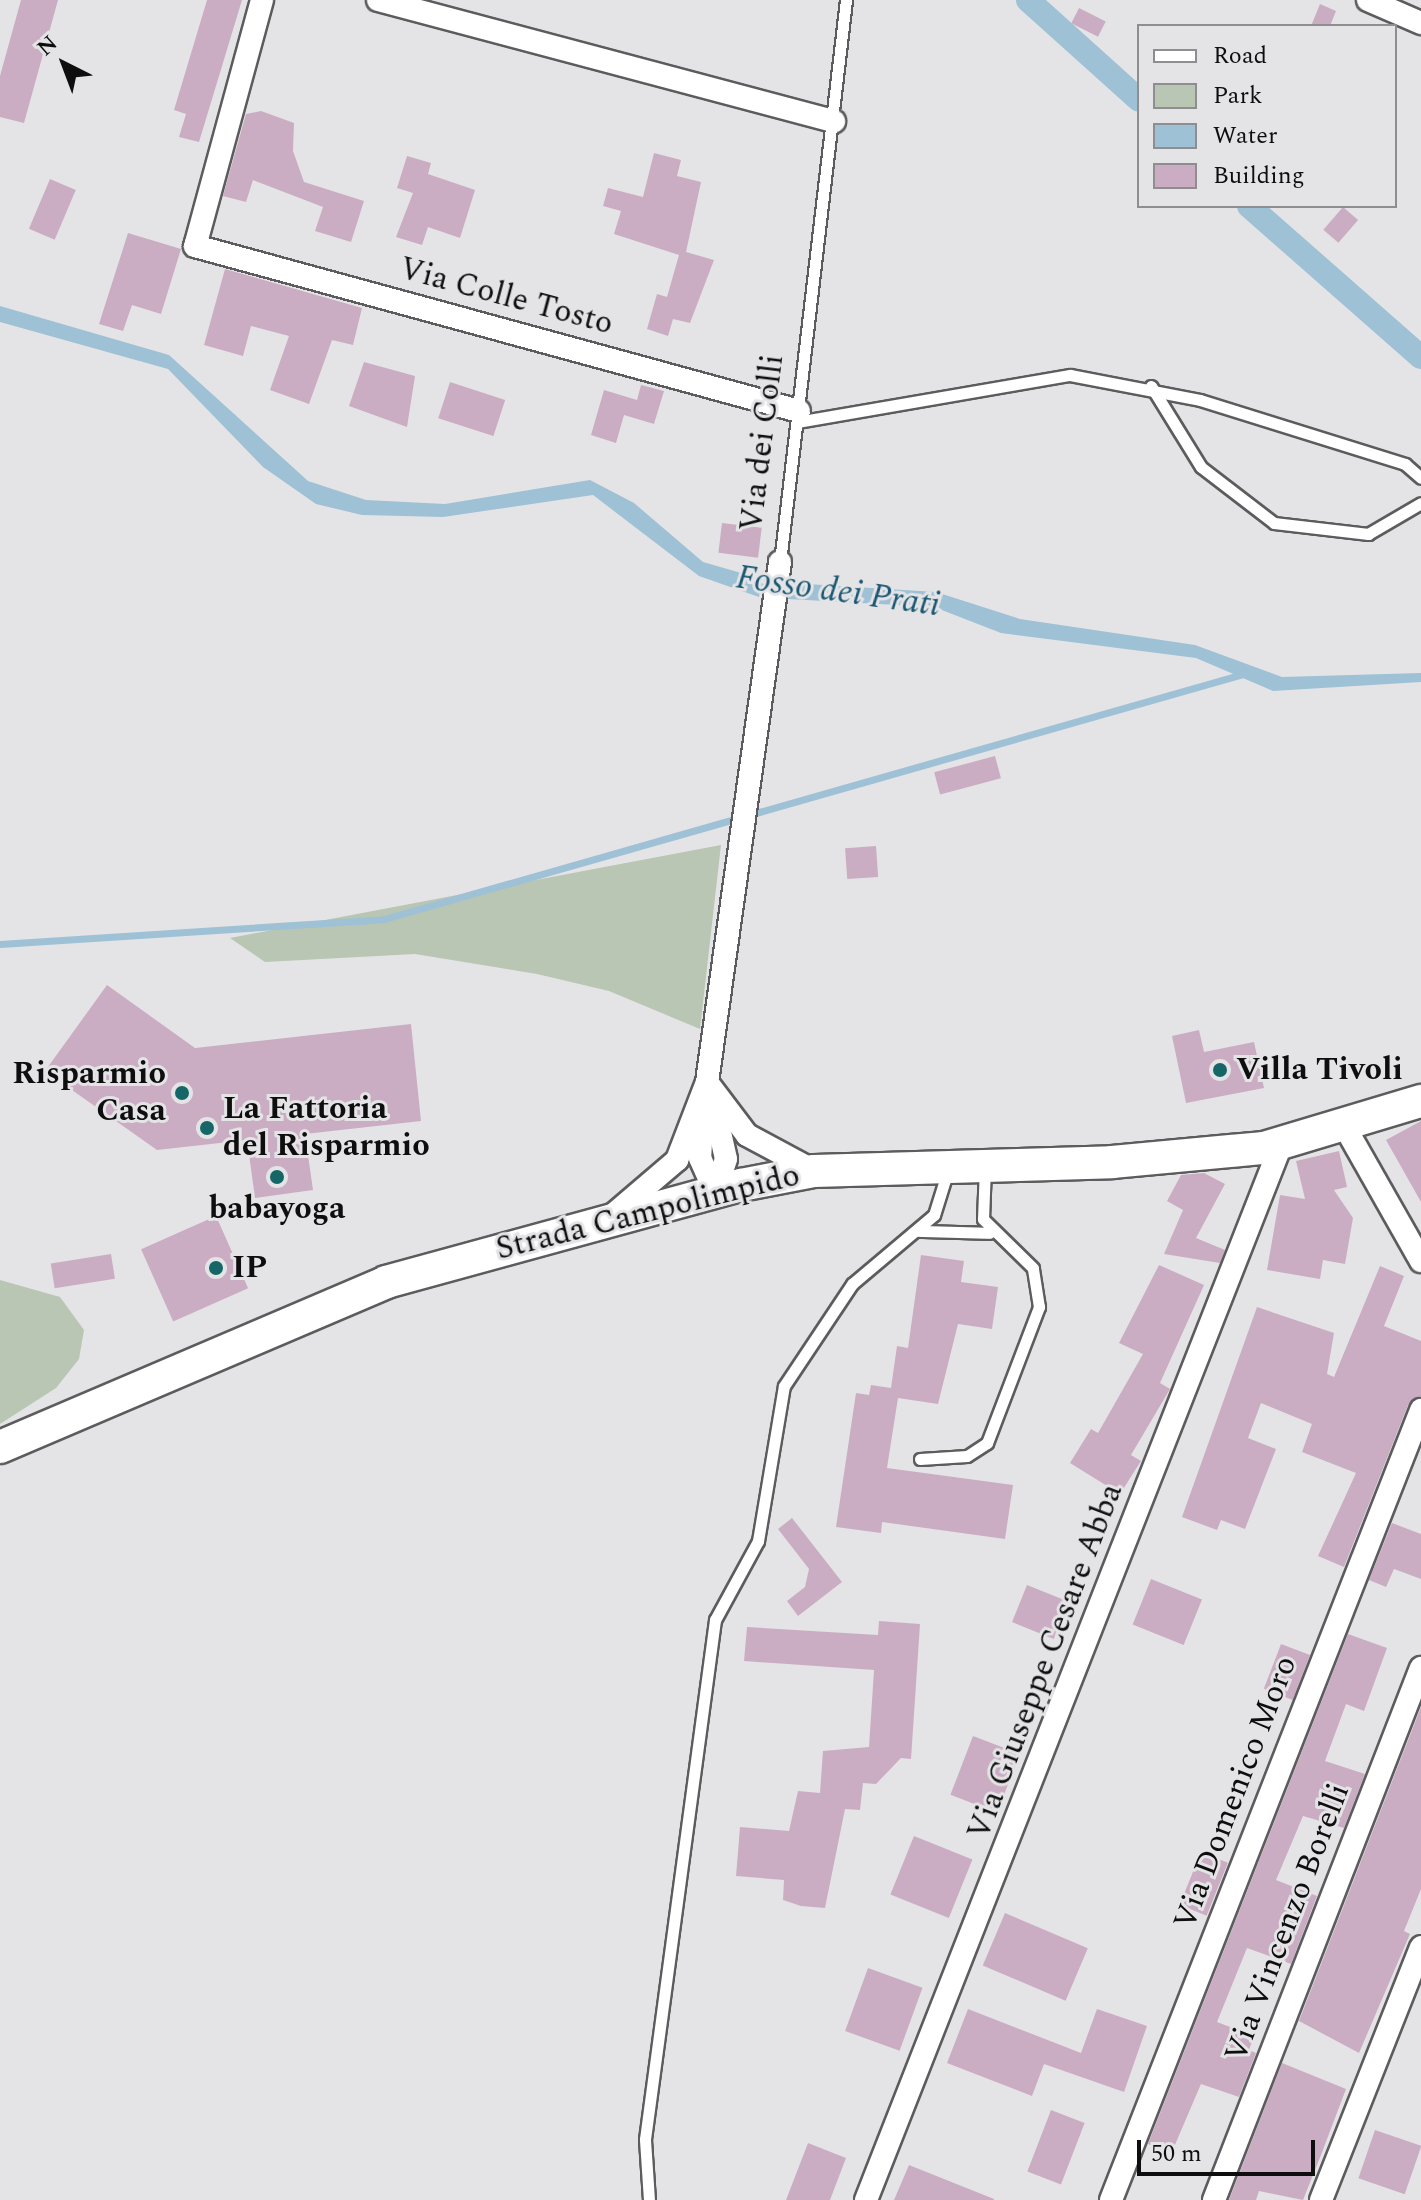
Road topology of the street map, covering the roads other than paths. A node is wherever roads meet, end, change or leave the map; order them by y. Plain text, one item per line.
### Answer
1 (262, 0) edge
2 (378, 0) edge
3 (846, 0) edge
4 (1368, 0) edge
5 (1421, 23) edge
6 (834, 121) junction
7 (1150, 386) junction
8 (798, 417) junction
9 (1421, 478) edge
10 (1421, 503) edge
11 (780, 562) joint
12 (707, 1082) junction
13 (1421, 1101) edge
14 (1346, 1129) junction
15 (1281, 1145) junction
16 (985, 1167) junction
17 (948, 1168) junction
18 (814, 1171) junction
19 (715, 1192) junction
20 (601, 1223) junction
21 (919, 1231) junction
22 (989, 1233) junction
23 (1421, 1261) edge
24 (1421, 1410) edge
25 (0, 1447) edge
26 (920, 1459) dead end
27 (1421, 1668) edge
28 (1421, 1947) edge
29 (649, 2200) edge
30 (866, 2200) edge
31 (1111, 2200) edge
32 (1214, 2200) edge
33 (1321, 2200) edge

1 - 8 street, Via Colle Tosto
2 - 6 street
3 - 6 lane, Via dei Colli
4 - 5 street
6 - 8 lane, Via dei Colli
7 - 8 lane
7 - 9 lane
7 - 10 lane
8 - 11 lane, Via dei Colli
11 - 12 street, Via dei Colli
12 - 18 street
12 - 19 street, Via dei Colli
12 - 20 street, Via dei Colli
13 - 14 street, Strada Campolimpido
14 - 15 street, Strada Campolimpido
14 - 23 street
15 - 16 street, Strada Campolimpido
15 - 30 street, Via Giuseppe Cesare Abba
16 - 17 street, Strada Campolimpido
16 - 22 lane
17 - 18 street, Strada Campolimpido
17 - 21 lane
18 - 19 street, Strada Campolimpido
19 - 20 street, Strada Campolimpido
20 - 25 street, Strada Campolimpido
21 - 22 lane
21 - 29 lane
22 - 26 lane
24 - 31 street, Via Domenico Moro
27 - 32 street, Via Vincenzo Borelli
28 - 33 street

